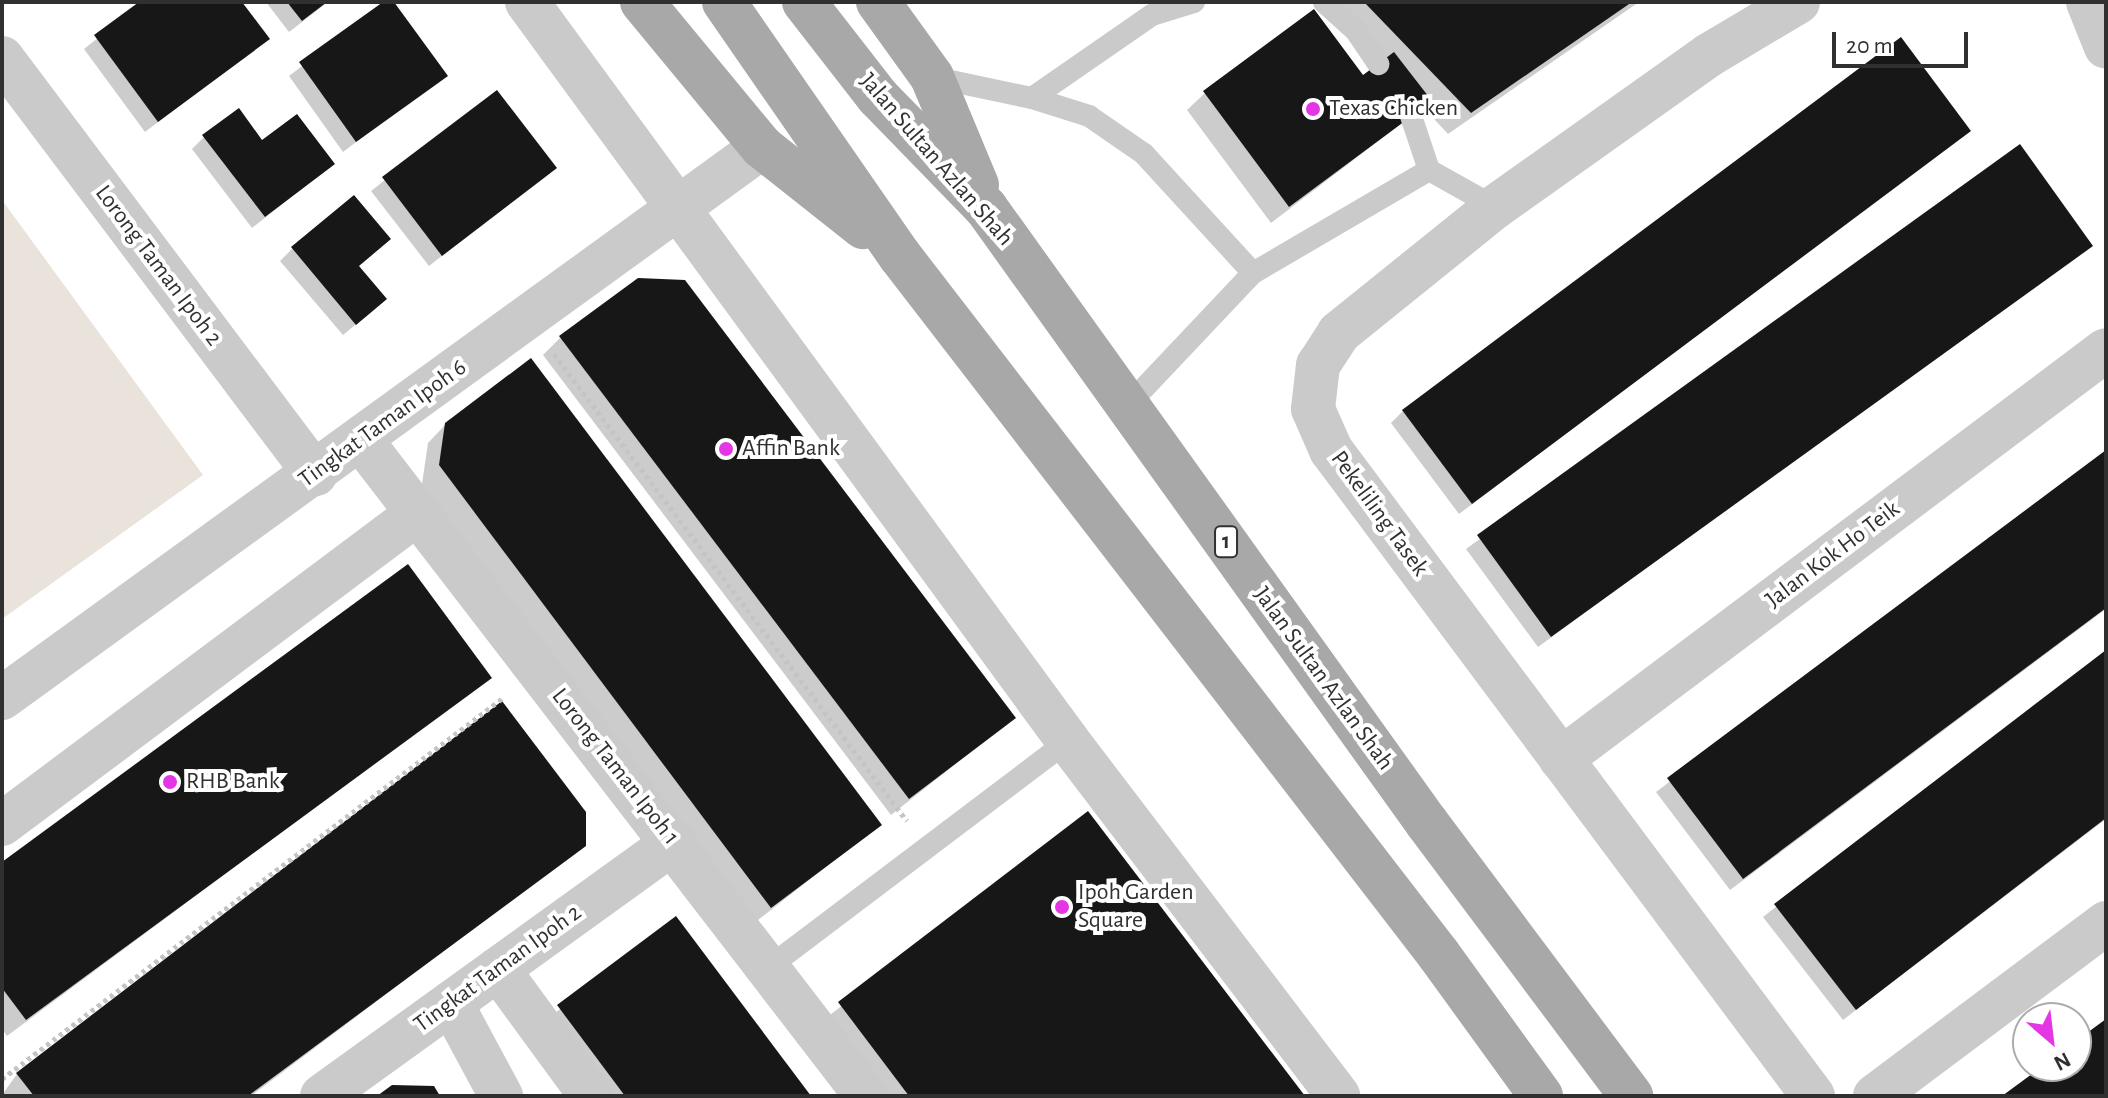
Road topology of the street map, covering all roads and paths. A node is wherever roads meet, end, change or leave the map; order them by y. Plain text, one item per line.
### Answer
1 (527, 2) edge
2 (642, 2) edge
3 (724, 2) edge
4 (804, 2) edge
5 (878, 2) edge
6 (1194, 2) edge
7 (1324, 2) edge
8 (1798, 2) edge
9 (2088, 2) edge
10 (2106, 47) edge
11 (2, 58) edge
12 (1378, 64) dead end
13 (932, 77) junction
14 (1032, 98) junction
15 (1411, 116) dead end
16 (762, 147) junction
17 (1429, 170) junction
18 (680, 207) junction
19 (1495, 207) junction
20 (986, 208) junction
21 (900, 256) junction
22 (1253, 273) junction
23 (528, 319) junction
24 (2106, 350) edge
25 (1128, 405) junction
26 (361, 440) junction
27 (315, 474) junction
28 (418, 513) junction
29 (540, 670) junction
30 (2, 698) edge
31 (1068, 741) junction
32 (1561, 759) junction
33 (2, 824) edge
34 (674, 842) junction
35 (927, 847) junction
36 (2106, 923) edge
37 (769, 967) junction
38 (498, 969) junction
39 (451, 1003) junction
40 (2, 1079) edge
41 (322, 1096) edge
42 (501, 1096) edge
43 (591, 1096) edge
44 (866, 1096) edge
45 (1338, 1096) edge
46 (1541, 1096) edge
47 (1631, 1096) edge
48 (1813, 1096) edge
49 (1875, 1096) edge

1 - 18 street
2 - 16 main road
3 - 21 main road
4 - 20 main road, Jalan Sultan Azlan Shah / 1
5 - 13 main road
6 - 14 lane
7 - 12 lane
8 - 19 street, Pekeliling Tasek
9 - 10 street
11 - 27 street, Lorong Taman Ipoh 2
13 - 14 lane
13 - 20 main road
14 - 22 lane
15 - 17 lane
16 - 18 street, Tingkat Taman Ipoh 6
16 - 21 main road
17 - 19 lane
17 - 22 lane
18 - 23 street, Tingkat Taman Ipoh 6
18 - 31 street
19 - 32 street, Pekeliling Tasek
20 - 25 main road, Jalan Sultan Azlan Shah / 1
21 - 46 main road
22 - 25 lane
23 - 26 street, Tingkat Taman Ipoh 6
23 - 35 path
24 - 32 street, Jalan Kok Ho Teik
25 - 47 main road, Jalan Sultan Azlan Shah / 1
26 - 27 street, Tingkat Taman Ipoh 6
26 - 28 street, Lorong Taman Ipoh 1
27 - 30 street, Tingkat Taman Ipoh 6
28 - 29 street, Lorong Taman Ipoh 1
28 - 33 street
29 - 34 street, Lorong Taman Ipoh 1
29 - 40 path
31 - 35 lane
31 - 45 street
32 - 48 street, Pekeliling Tasek
34 - 37 street, Lorong Taman Ipoh 1
34 - 38 street, Tingkat Taman Ipoh 2
35 - 37 lane
36 - 49 street
37 - 44 street, Lorong Taman Ipoh 1
38 - 39 street, Tingkat Taman Ipoh 2
38 - 43 street
39 - 41 street, Tingkat Taman Ipoh 2
39 - 42 street

